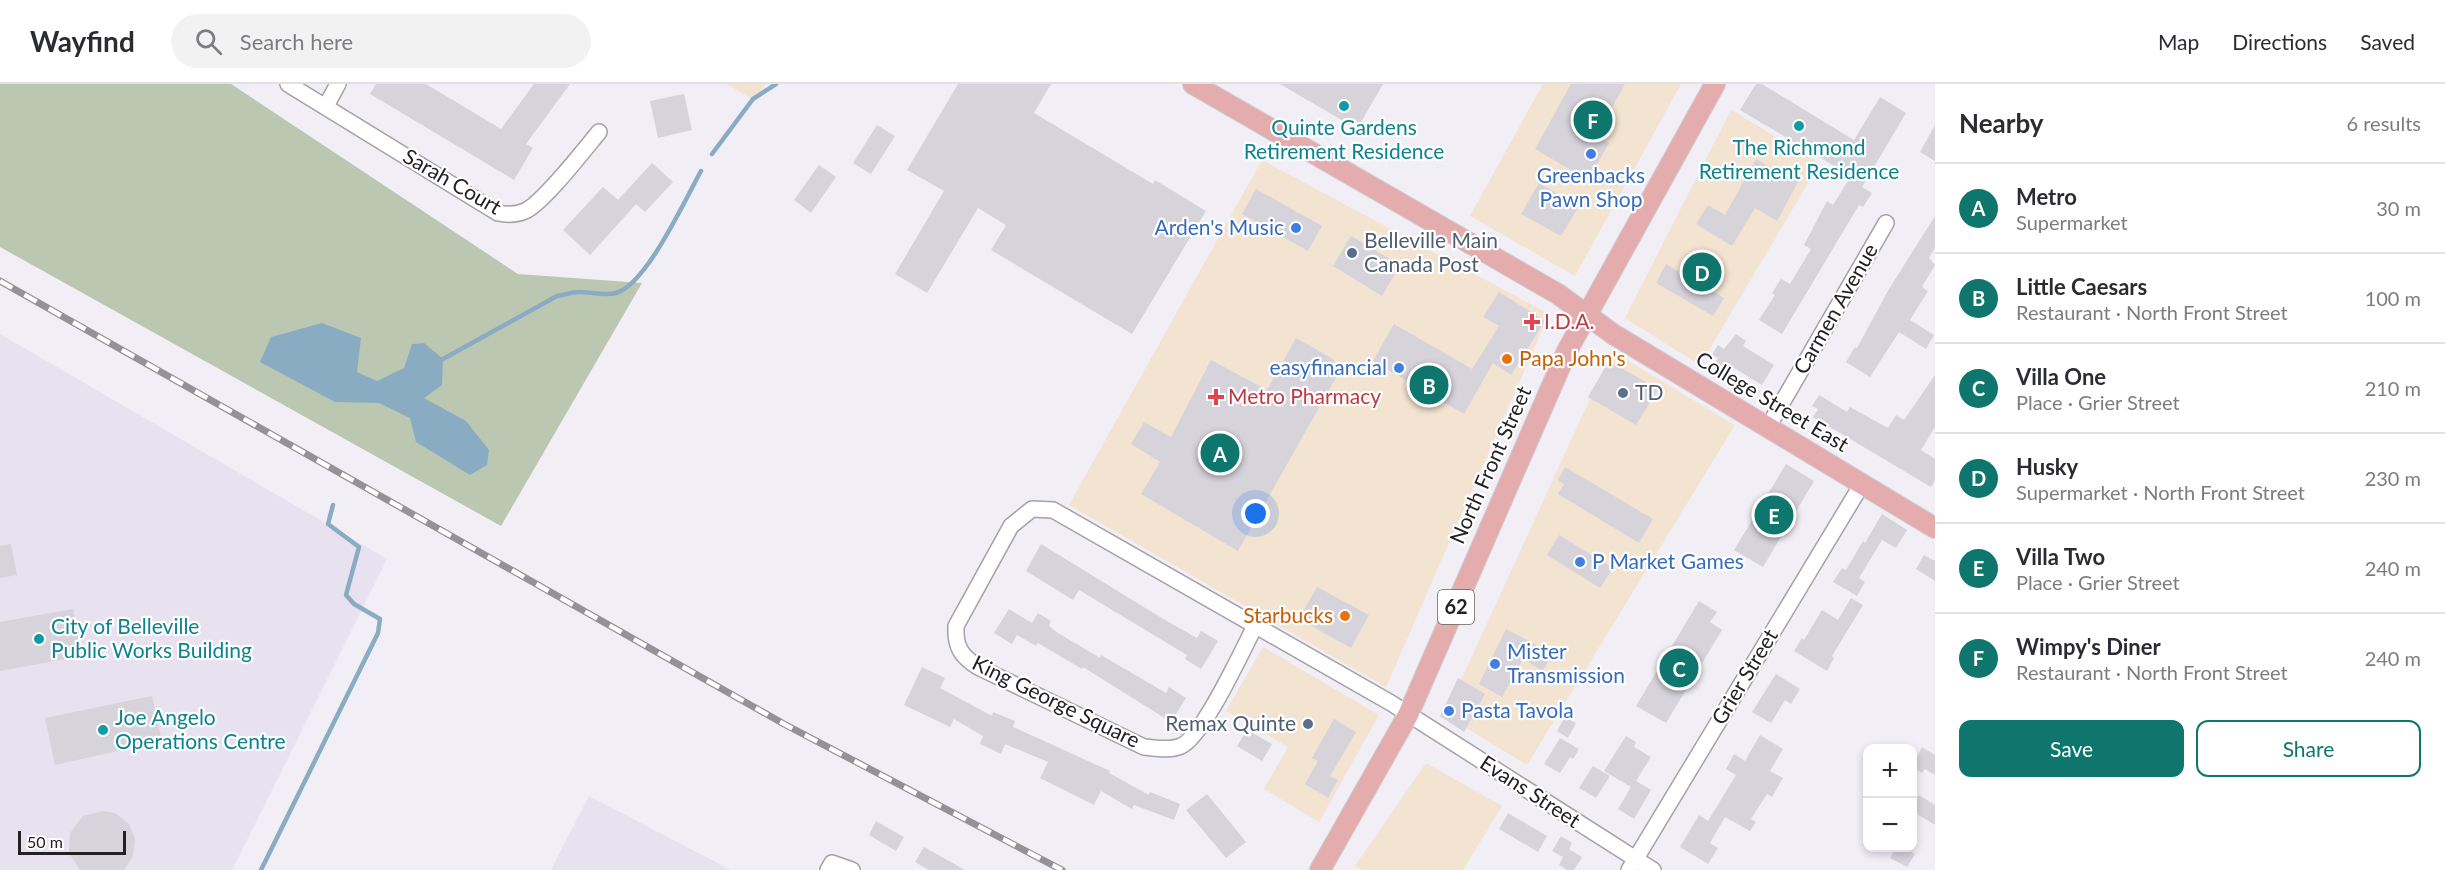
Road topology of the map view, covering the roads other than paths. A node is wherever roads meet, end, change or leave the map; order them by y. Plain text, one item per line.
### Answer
1 (288, 84) edge
2 (338, 84) edge
3 (1193, 84) edge
4 (1715, 84) edge
5 (326, 106) junction
6 (598, 132) dead end
7 (1887, 223) dead end
8 (1587, 313) junction
9 (1768, 427) junction
10 (1862, 484) junction
11 (1934, 525) edge
12 (1256, 624) junction
13 (1408, 715) junction
14 (1632, 865) edge
15 (830, 867) edge
16 (852, 870) edge
17 (1320, 870) edge
18 (1653, 870) edge

1 - 5 street, Sarah Court
2 - 5 street
3 - 8 main road, College Street East
4 - 8 main road, North Front Street / 62
5 - 6 street, Sarah Court
7 - 9 street, Carmen Avenue
8 - 9 main road, College Street East
8 - 13 main road, North Front Street / 62
9 - 10 main road, College Street East
10 - 11 main road, College Street East
10 - 14 street, Grier Street
12 - 12 street, King George Square
12 - 13 street, King George Square
13 - 14 street, Evans Street
13 - 17 main road, North Front Street / 62
14 - 18 street, Evans Street
15 - 16 street

